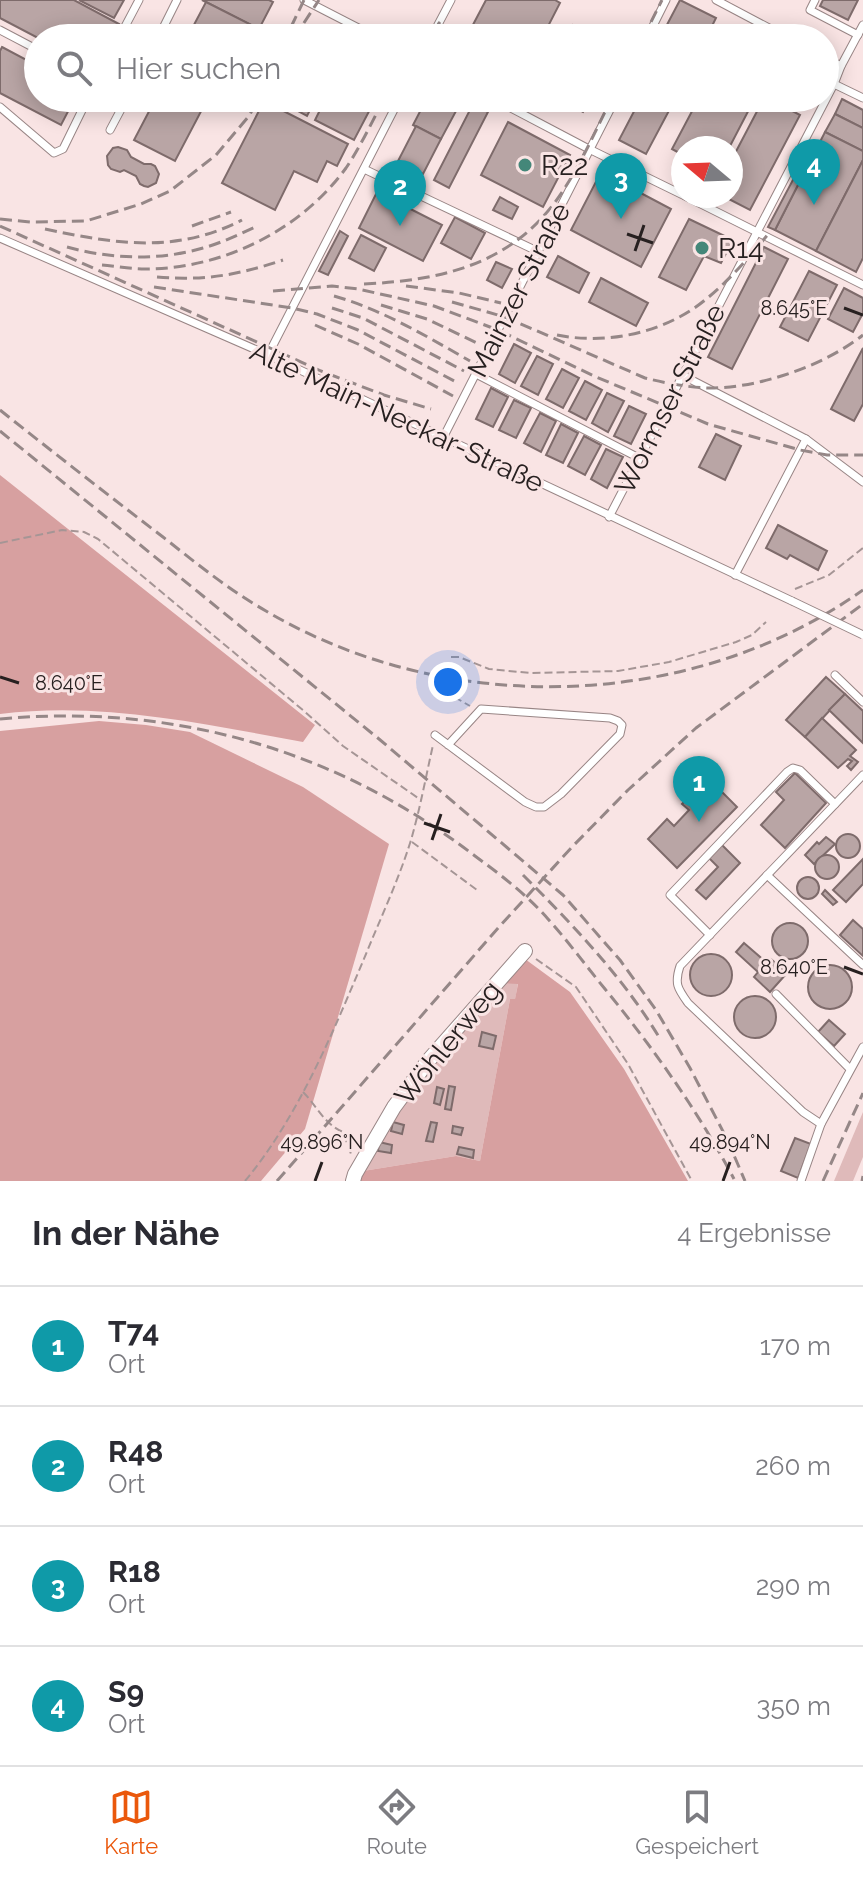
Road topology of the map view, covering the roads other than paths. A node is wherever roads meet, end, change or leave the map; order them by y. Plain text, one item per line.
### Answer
1 (139, 0) edge
2 (177, 0) edge
3 (304, 0) edge
4 (451, 0) edge
5 (666, 0) edge
6 (716, 0) edge
7 (815, 0) edge
8 (126, 24) edge
9 (165, 24) edge
10 (351, 24) edge
11 (438, 24) edge
12 (654, 24) edge
13 (761, 24) edge
14 (837, 24) edge
15 (839, 25) edge
16 (863, 25) edge
17 (0, 30) edge
18 (858, 35) junction
19 (24, 43) edge
20 (841, 66) joint
21 (839, 71) edge
22 (839, 86) edge
23 (863, 98) edge
24 (0, 107) edge
25 (81, 112) edge
26 (120, 112) edge
27 (393, 112) edge
28 (519, 112) edge
29 (609, 112) edge
30 (819, 112) edge
31 (110, 130) dead end
32 (589, 149) junction
33 (364, 169) junction
34 (671, 190) edge
35 (709, 208) edge
36 (757, 231) junction
37 (0, 238) edge
38 (539, 252) junction
39 (863, 285) edge
40 (268, 355) junction
41 (476, 374) junction
42 (682, 375) junction
43 (443, 438) junction
44 (806, 439) junction
45 (639, 458) junction
46 (863, 482) edge
47 (609, 517) junction
48 (735, 575) junction
49 (863, 635) edge
50 (835, 675) dead end
51 (863, 702) edge
52 (435, 735) road end
53 (448, 745) junction
54 (863, 775) edge
55 (835, 804) junction
56 (767, 875) junction
57 (710, 935) junction
58 (525, 951) road end
59 (863, 965) edge
60 (776, 994) dead end
61 (863, 1047) edge
62 (850, 1069) junction
63 (821, 1124) junction
64 (354, 1177) edge
65 (801, 1181) edge

1 - 8 lane
2 - 9 lane
3 - 10 lane
4 - 11 lane
5 - 12 lane
6 - 13 lane
7 - 14 lane
15 - 18 lane
16 - 18 lane, Wormser Straße
17 - 19 lane
18 - 20 lane, Wormser Straße
20 - 21 lane, Wormser Straße
22 - 23 lane
24 - 25 lane
26 - 31 lane
27 - 33 lane
28 - 32 lane
29 - 32 lane, Mainzer Straße
30 - 36 lane, Wormser Straße
32 - 34 lane
32 - 38 lane, Mainzer Straße
33 - 38 lane
33 - 40 lane
35 - 36 lane
36 - 39 lane
36 - 42 lane, Wormser Straße
37 - 40 lane, Alte Main-Neckar-Straße
38 - 41 lane, Mainzer Straße
40 - 43 lane, Alte Main-Neckar-Straße
41 - 43 lane, Mainzer Straße
41 - 45 lane
42 - 44 lane
42 - 45 lane, Wormser Straße
43 - 47 lane, Alte Main-Neckar-Straße
44 - 46 lane
44 - 48 lane
45 - 47 lane, Wormser Straße
47 - 48 lane, Alte Main-Neckar-Straße
48 - 49 lane, Alte Main-Neckar-Straße, bridge
50 - 51 lane
52 - 53 lane
53 - 53 lane
54 - 55 lane
55 - 56 lane
55 - 57 lane
56 - 57 lane
56 - 59 lane
57 - 63 lane
58 - 64 street, Wöhlerweg
60 - 62 lane
61 - 62 lane
62 - 63 lane
63 - 65 lane

